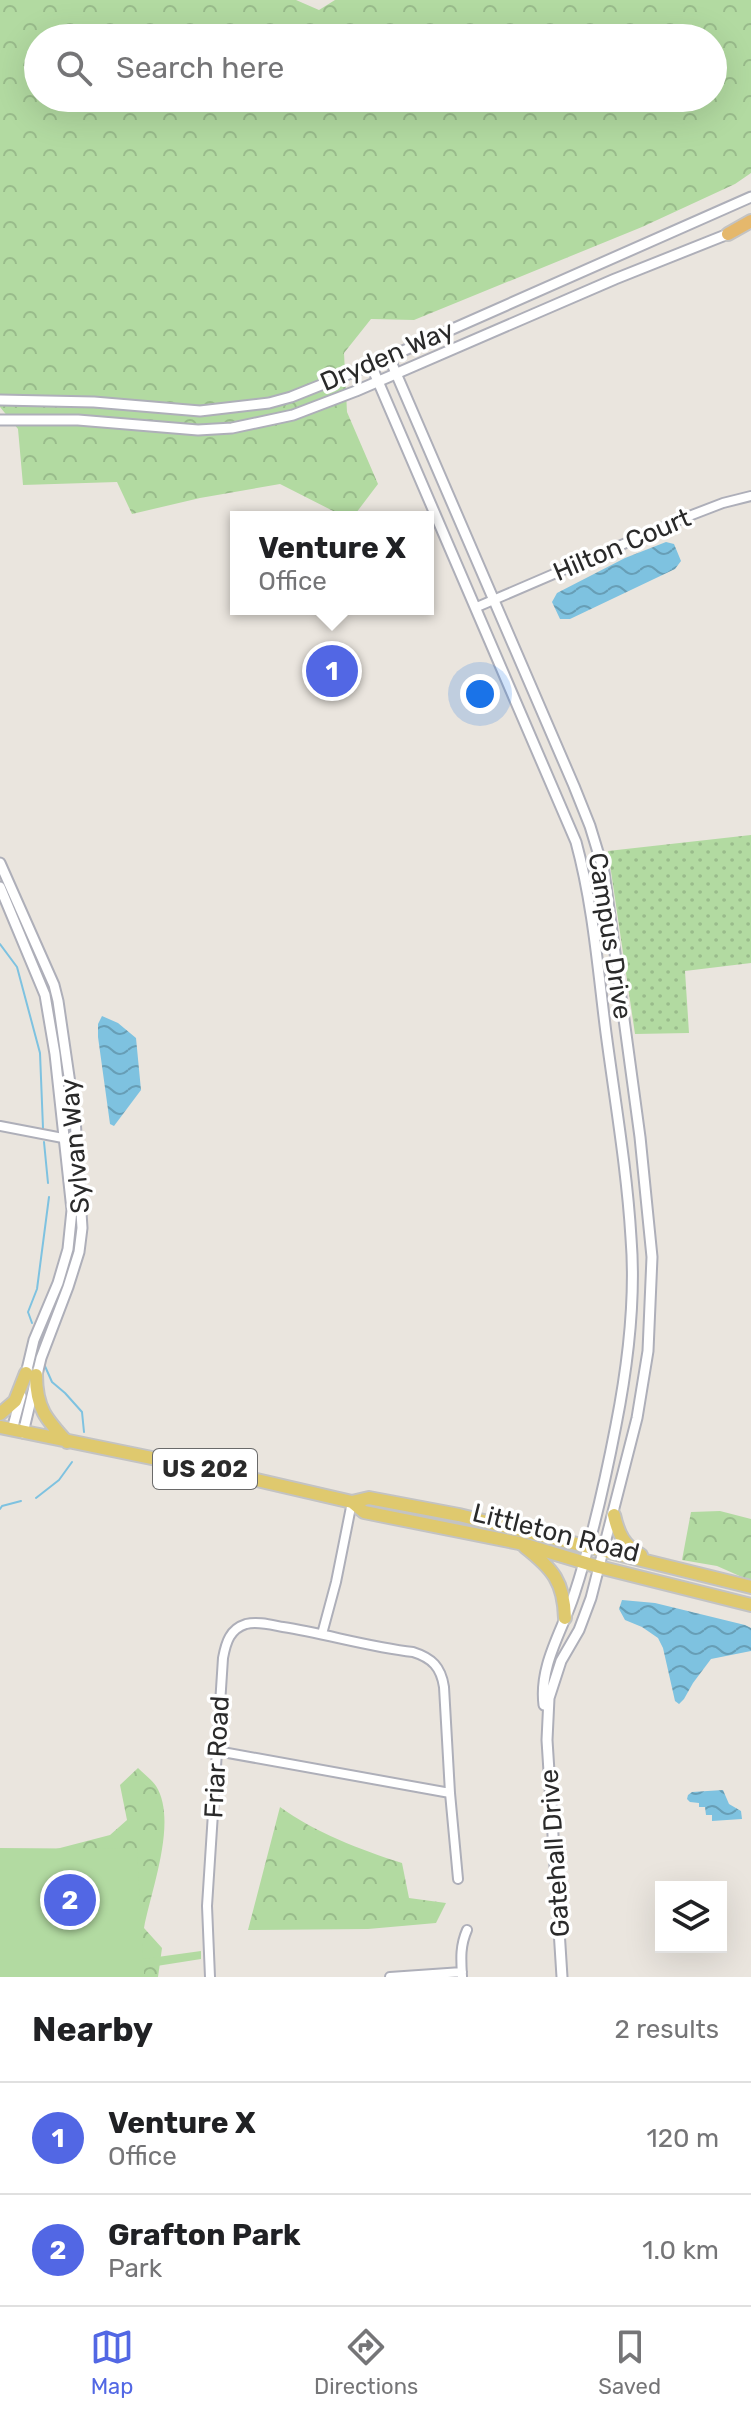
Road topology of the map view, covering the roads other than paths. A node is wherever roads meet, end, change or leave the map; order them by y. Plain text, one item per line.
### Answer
1 (751, 197) edge
2 (751, 221) edge
3 (751, 231) edge
4 (728, 234) junction
5 (389, 357) junction
6 (371, 365) junction
7 (396, 374) junction
8 (379, 381) junction
9 (0, 400) edge
10 (0, 420) edge
11 (751, 496) edge
12 (494, 600) junction
13 (477, 607) junction
14 (0, 863) edge
15 (0, 887) edge
16 (0, 1126) edge
17 (65, 1139) junction
18 (76, 1141) junction
19 (31, 1374) junction
20 (0, 1414) edge
21 (12, 1430) edge
22 (67, 1442) junction
23 (352, 1502) junction
24 (614, 1515) junction
25 (519, 1543) junction
26 (588, 1545) junction
27 (604, 1550) junction
28 (584, 1562) junction
29 (655, 1562) junction
30 (599, 1567) junction
31 (751, 1587) edge
32 (751, 1605) edge
33 (565, 1618) junction
34 (322, 1634) junction
35 (547, 1728) junction
36 (217, 1751) junction
37 (450, 1793) junction
38 (458, 1879) dead end
39 (467, 1930) dead end
40 (462, 1975) edge
41 (210, 1977) edge
42 (390, 1977) edge
43 (562, 1977) edge

1 - 5 street, Dryden Way
2 - 4 highway
3 - 4 highway
4 - 7 street, Dryden Way
5 - 6 street, Dryden Way
5 - 7 street, Campus Drive
6 - 8 street, Campus Drive
6 - 9 street, Dryden Way
7 - 8 street, Dryden Way
7 - 12 street, Campus Drive
8 - 10 street, Dryden Way
8 - 13 street, Campus Drive
11 - 12 street, Hilton Court
12 - 13 street, Hilton Court
12 - 24 street, Campus Drive
13 - 26 street, Campus Drive
14 - 18 street, Sylvan Way
15 - 17 street, Sylvan Way
16 - 17 street
17 - 18 street
17 - 19 street, Sylvan Way
18 - 19 street, Sylvan Way
19 - 20 main road
19 - 21 street, Sylvan Way
19 - 22 main road
21 - 22 main road, Littleton Road / US 202
22 - 23 main road, Littleton Road / US 202
23 - 25 main road, Littleton Road / US 202
23 - 26 main road, Littleton Road / US 202
23 - 34 street
24 - 27 street, Campus Drive
24 - 29 main road
25 - 28 main road, Littleton Road / US 202
25 - 33 main road
26 - 27 main road, Littleton Road / US 202
26 - 28 street, Gatehall Drive
27 - 29 main road, Littleton Road / US 202
27 - 30 street, Gatehall Drive
28 - 30 main road, Littleton Road / US 202
28 - 33 street, Gatehall Drive
29 - 31 main road, Littleton Road / US 202
30 - 32 main road, Littleton Road / US 202
30 - 35 street, Gatehall Drive
33 - 35 street, Gatehall Drive
34 - 36 street, Friar Road
34 - 37 street
35 - 43 street, Gatehall Drive
36 - 37 street
36 - 41 street, Friar Road
37 - 38 street
39 - 40 street
40 - 42 street

